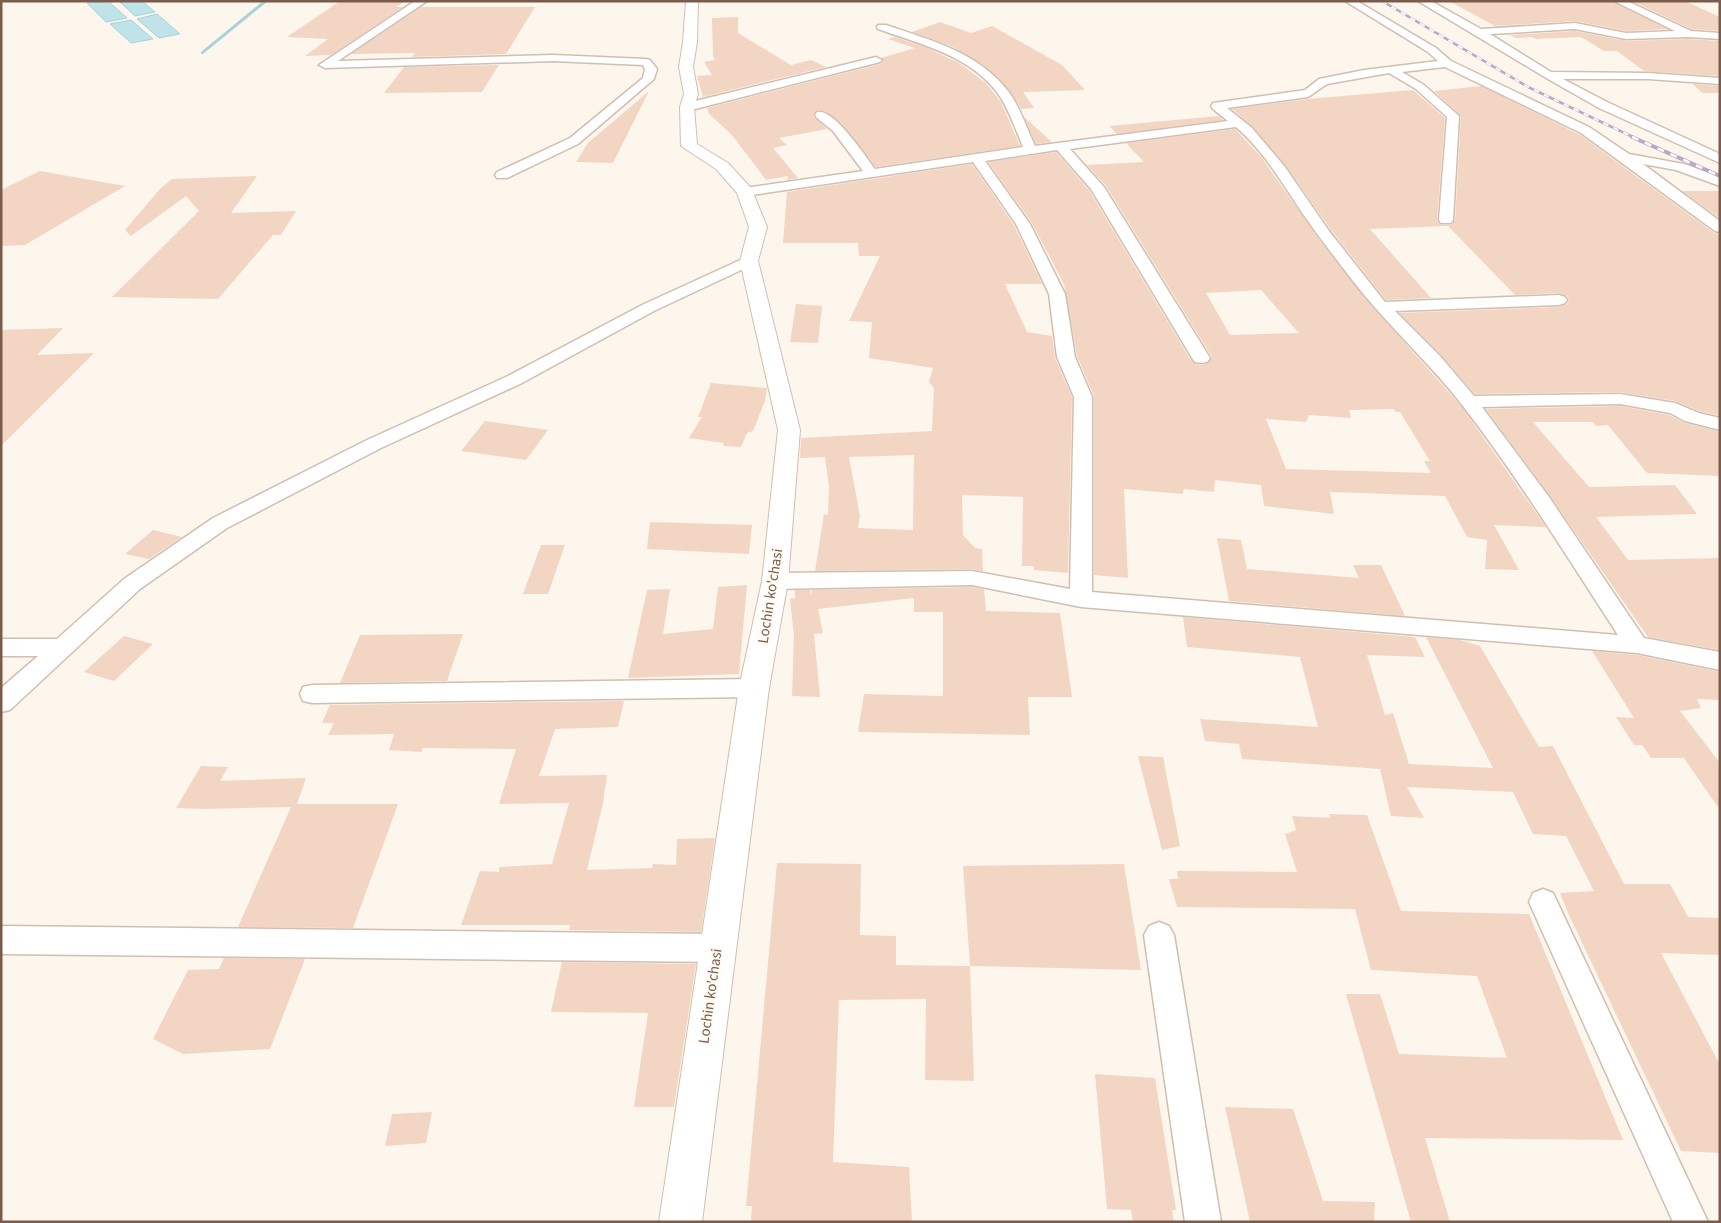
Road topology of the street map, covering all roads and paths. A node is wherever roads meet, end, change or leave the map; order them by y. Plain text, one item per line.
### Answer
1 (422, 1) edge
2 (692, 1) edge
3 (1350, 1) edge
4 (1423, 1) edge
5 (1619, 1) edge
6 (882, 27) dead end
7 (1479, 32) junction
8 (1689, 34) junction
9 (1720, 36) edge
10 (876, 60) dead end
11 (1447, 63) junction
12 (1391, 70) junction
13 (1549, 75) junction
14 (1720, 81) edge
15 (687, 107) junction
16 (822, 115) dead end
17 (1240, 123) junction
18 (1061, 147) junction
19 (1031, 150) junction
20 (976, 158) junction
21 (1626, 158) junction
22 (1720, 159) edge
23 (871, 172) junction
24 (502, 176) dead end
25 (1720, 182) edge
26 (745, 192) junction
27 (1446, 220) dead end
28 (1720, 228) edge
29 (749, 261) junction
30 (1559, 300) dead end
31 (1380, 307) junction
32 (1201, 358) dead end
33 (1469, 402) junction
34 (1720, 424) edge
35 (775, 581) junction
36 (1080, 599) junction
37 (1637, 645) junction
38 (62, 647) junction
39 (1, 648) edge
40 (1720, 661) edge
41 (754, 688) junction
42 (312, 694) dead end
43 (1, 703) edge
44 (1543, 902) dead end
45 (1159, 935) dead end
46 (1, 940) edge
47 (717, 948) junction
48 (680, 1222) edge
49 (1203, 1222) edge
50 (1691, 1222) edge

1 - 24 street
2 - 15 street, Lochin ko'chasi
3 - 11 street
4 - 7 street
5 - 8 street
6 - 19 street
7 - 8 street
7 - 13 street
8 - 9 street
10 - 15 street
11 - 12 street
11 - 21 street
12 - 17 street
12 - 27 street
13 - 14 street
13 - 22 street
15 - 26 street, Lochin ko'chasi
16 - 23 street
17 - 18 street
17 - 31 street
18 - 19 street
18 - 32 street
19 - 20 street
20 - 23 street
20 - 36 street
21 - 25 street
21 - 28 street
23 - 26 street
26 - 29 street, Lochin ko'chasi
29 - 35 street, Lochin ko'chasi
29 - 38 street
30 - 31 street
31 - 33 street
33 - 34 street
33 - 37 street
35 - 36 street
35 - 41 street, Lochin ko'chasi
36 - 37 street
37 - 40 street
38 - 39 street
38 - 43 street
41 - 42 street
41 - 47 street, Lochin ko'chasi
44 - 50 street
45 - 49 street
46 - 47 street
47 - 48 street, Lochin ko'chasi

